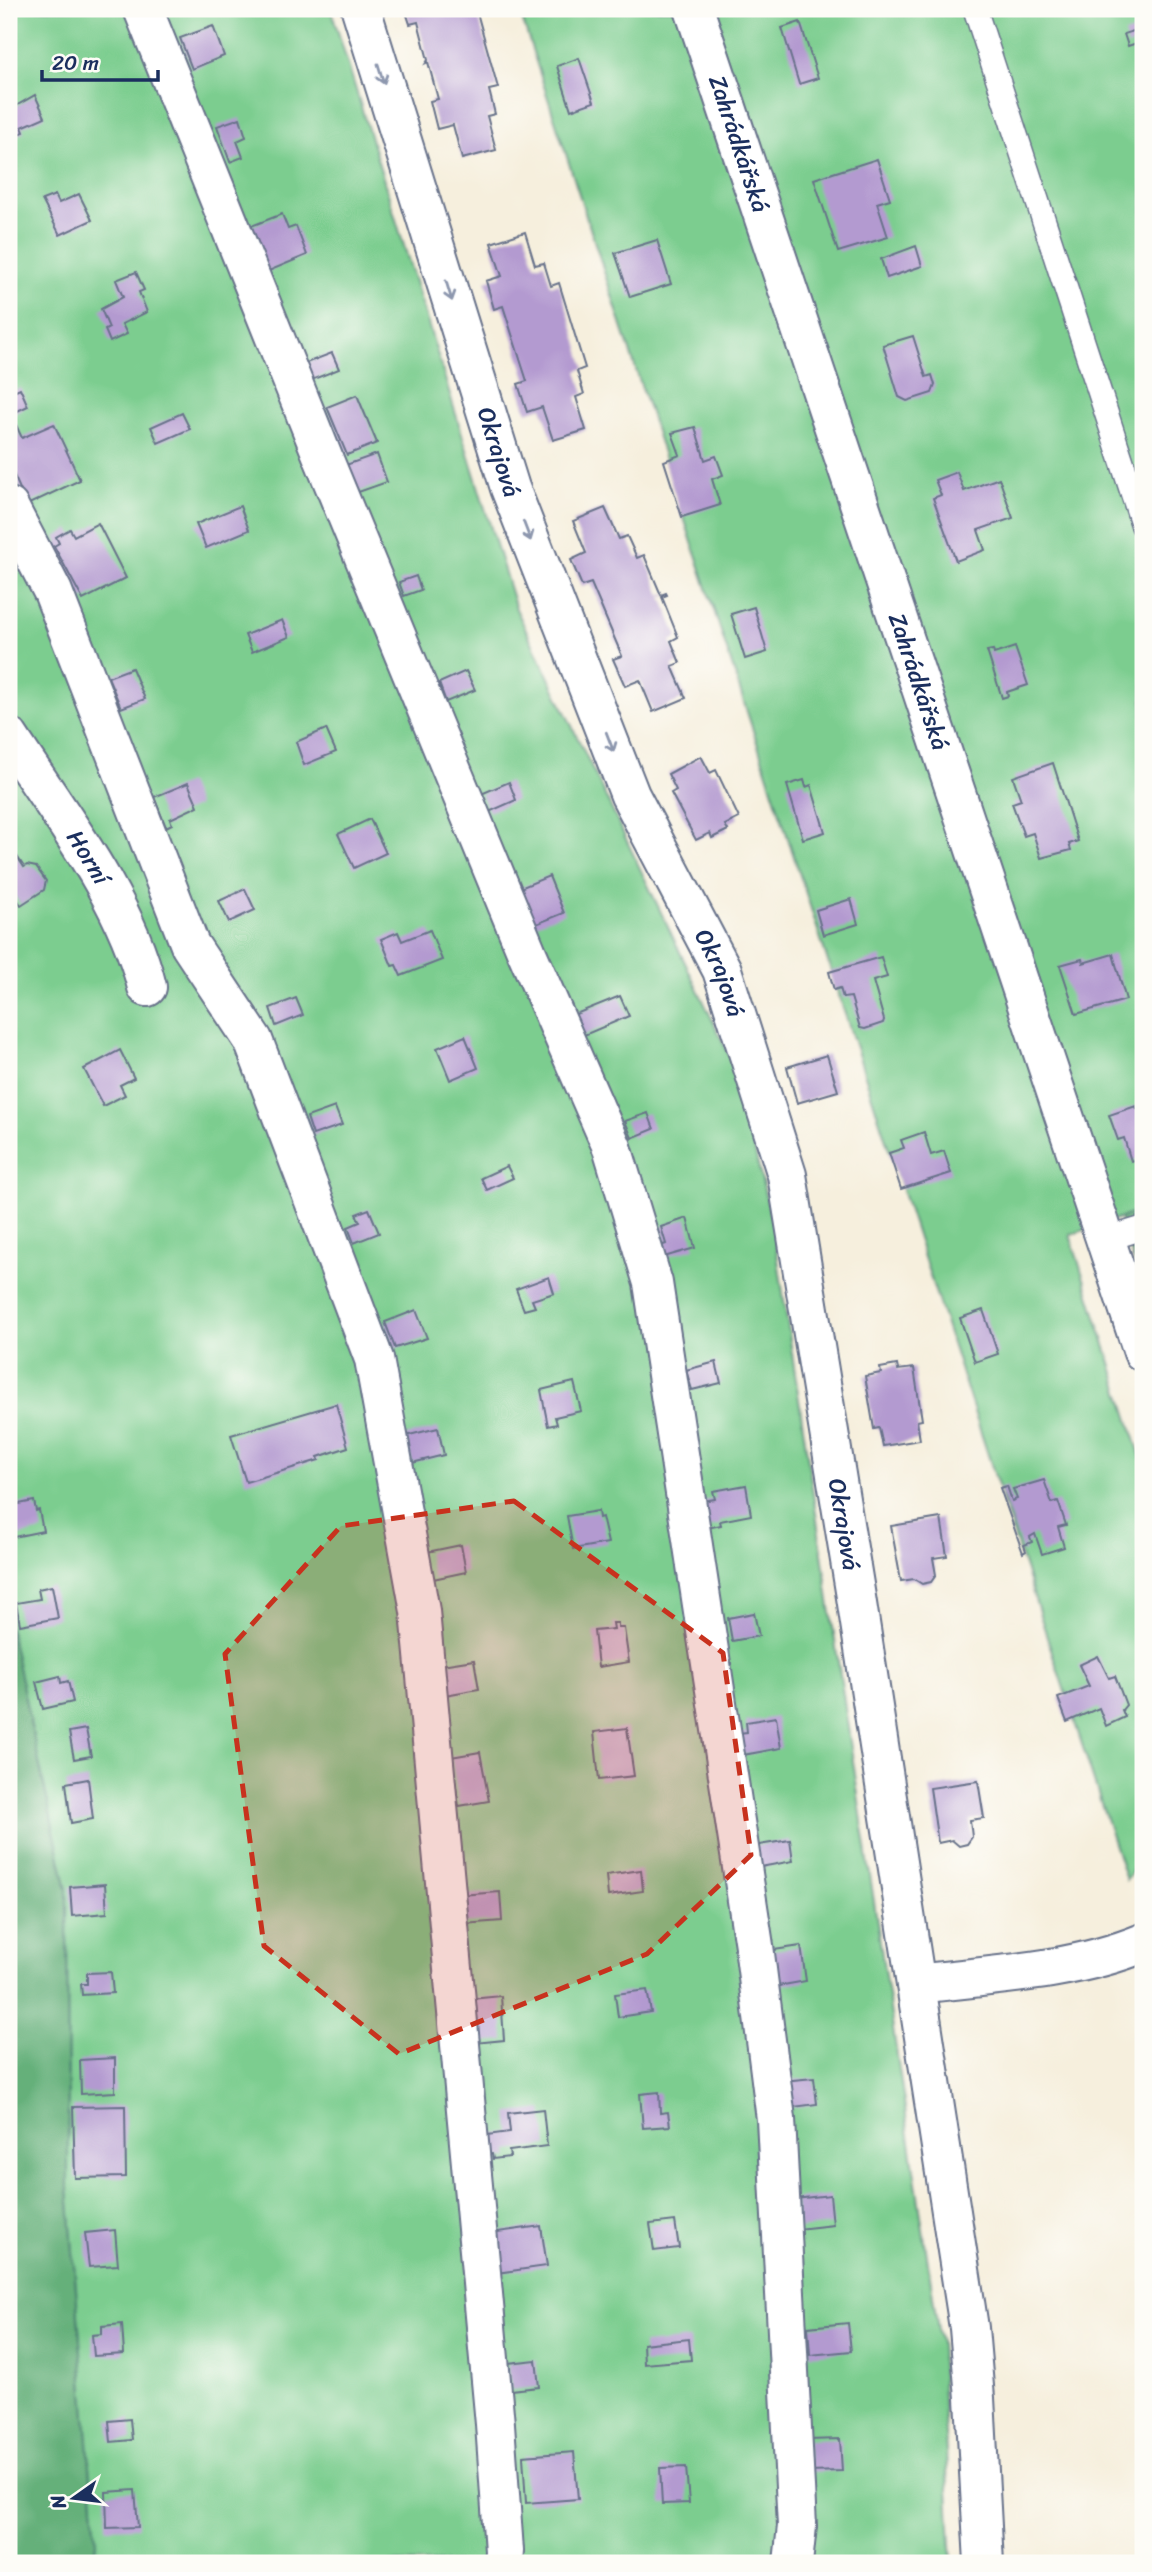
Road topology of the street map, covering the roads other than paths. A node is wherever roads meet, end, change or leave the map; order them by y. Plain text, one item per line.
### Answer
1 (143, 9) edge
2 (361, 9) edge
3 (694, 9) edge
4 (975, 9) edge
5 (9, 508) edge
6 (1143, 526) edge
7 (9, 737) edge
8 (147, 987) dead end
9 (1143, 1228) edge
10 (1104, 1240) junction
11 (1143, 1352) edge
12 (1143, 1943) edge
13 (916, 1984) junction
14 (503, 2563) edge
15 (793, 2563) edge
16 (984, 2563) edge

1 - 15 street
2 -> 13 street, Okrajová
3 - 10 street, Zahrádkářská
4 - 6 lane
5 - 14 street
7 - 8 street, Horní
9 - 10 lane
10 - 11 street, Zahrádkářská
12 - 13 street
13 - 16 street, Okrajová

